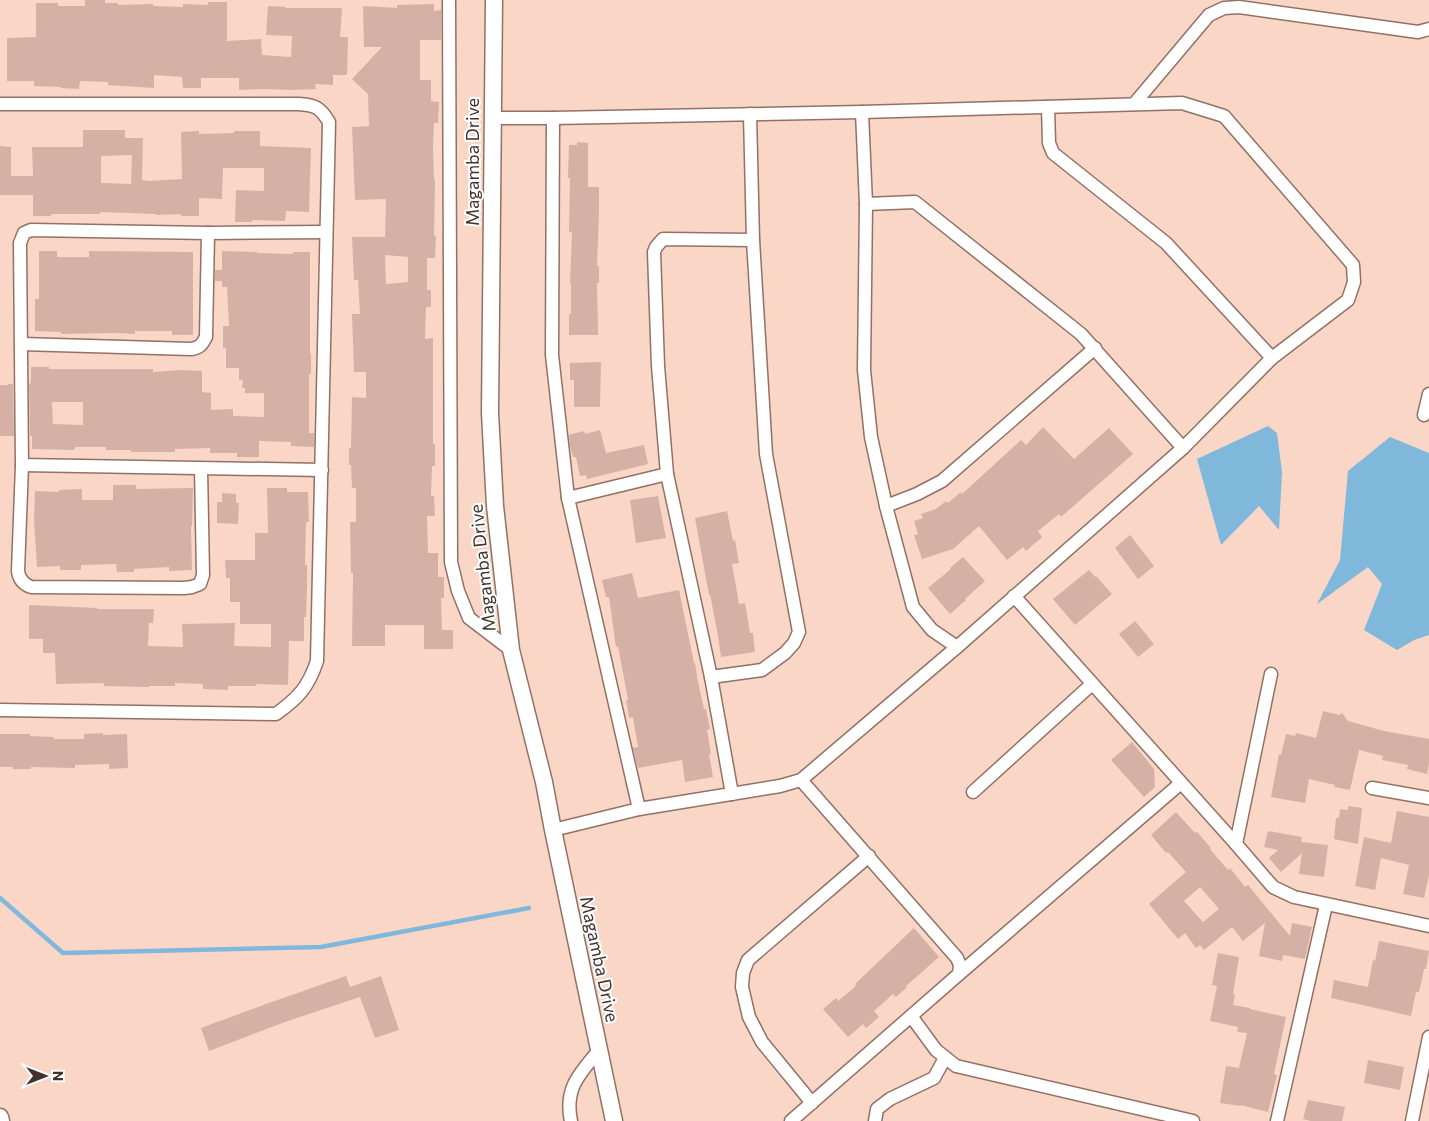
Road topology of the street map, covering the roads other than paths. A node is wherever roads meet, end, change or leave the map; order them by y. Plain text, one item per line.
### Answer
1 (449, 0) edge
2 (494, 0) edge
3 (1429, 29) edge
4 (0, 104) edge
5 (1134, 104) junction
6 (1048, 107) junction
7 (862, 112) junction
8 (750, 114) junction
9 (492, 118) junction
10 (553, 118) junction
11 (866, 204) junction
12 (326, 232) junction
13 (208, 233) junction
14 (753, 240) junction
15 (21, 344) junction
16 (1095, 348) junction
17 (1272, 358) junction
18 (1429, 394) edge
19 (1424, 415) dead end
20 (1183, 448) junction
21 (22, 465) junction
22 (201, 469) junction
23 (322, 470) junction
24 (668, 474) junction
25 (568, 498) junction
26 (886, 506) junction
27 (1014, 596) junction
28 (957, 647) junction
29 (511, 650) junction
30 (1271, 674) dead end
31 (711, 677) junction
32 (1092, 684) junction
33 (0, 710) edge
34 (801, 780) junction
35 (1181, 783) junction
36 (1372, 788) dead end
37 (973, 792) dead end
38 (732, 794) junction
39 (1429, 798) edge
40 (639, 809) junction
41 (553, 830) junction
42 (1236, 844) junction
43 (869, 856) junction
44 (1326, 905) junction
45 (1429, 926) edge
46 (960, 974) junction
47 (911, 1016) junction
48 (1429, 1037) edge
49 (600, 1049) junction
50 (945, 1058) junction
51 (812, 1102) junction
52 (1155, 1116) edge
53 (0, 1117) edge
54 (1, 1121) edge
55 (571, 1121) edge
56 (614, 1121) edge
57 (792, 1121) edge
58 (875, 1121) edge
59 (1193, 1121) edge
60 (1277, 1121) edge
61 (1412, 1121) edge

1 - 29 street
2 - 9 street, Magamba Drive
3 - 5 street
4 - 12 street
5 - 6 street
5 - 17 street
6 - 7 street
6 - 17 street
7 - 8 street
7 - 11 street
8 - 10 street
8 - 14 street
9 - 10 street
9 - 29 street, Magamba Drive
10 - 25 street
11 - 16 street
11 - 26 street
12 - 13 street
12 - 23 street
13 - 15 street
13 - 15 street
14 - 24 street
14 - 31 street
15 - 21 street
16 - 20 street
16 - 26 street
17 - 20 street
18 - 19 street
20 - 27 street
21 - 22 street
21 - 22 street
22 - 23 street
23 - 33 street
24 - 25 street
24 - 31 street
25 - 40 street
26 - 28 street
27 - 28 street
27 - 32 street
28 - 34 street
29 - 41 street, Magamba Drive
30 - 42 street
31 - 38 street
32 - 35 street
32 - 37 street
34 - 38 street
34 - 43 street
35 - 42 street
35 - 46 street
36 - 39 street
38 - 40 street
40 - 41 street
41 - 49 street, Magamba Drive
42 - 44 street
43 - 46 street
43 - 51 street
44 - 45 street
44 - 60 street
46 - 47 street
47 - 50 street
47 - 51 street
48 - 61 street
49 - 55 street
49 - 56 street, Magamba Drive
50 - 52 street
50 - 58 street
51 - 57 street
52 - 59 street
53 - 54 street

